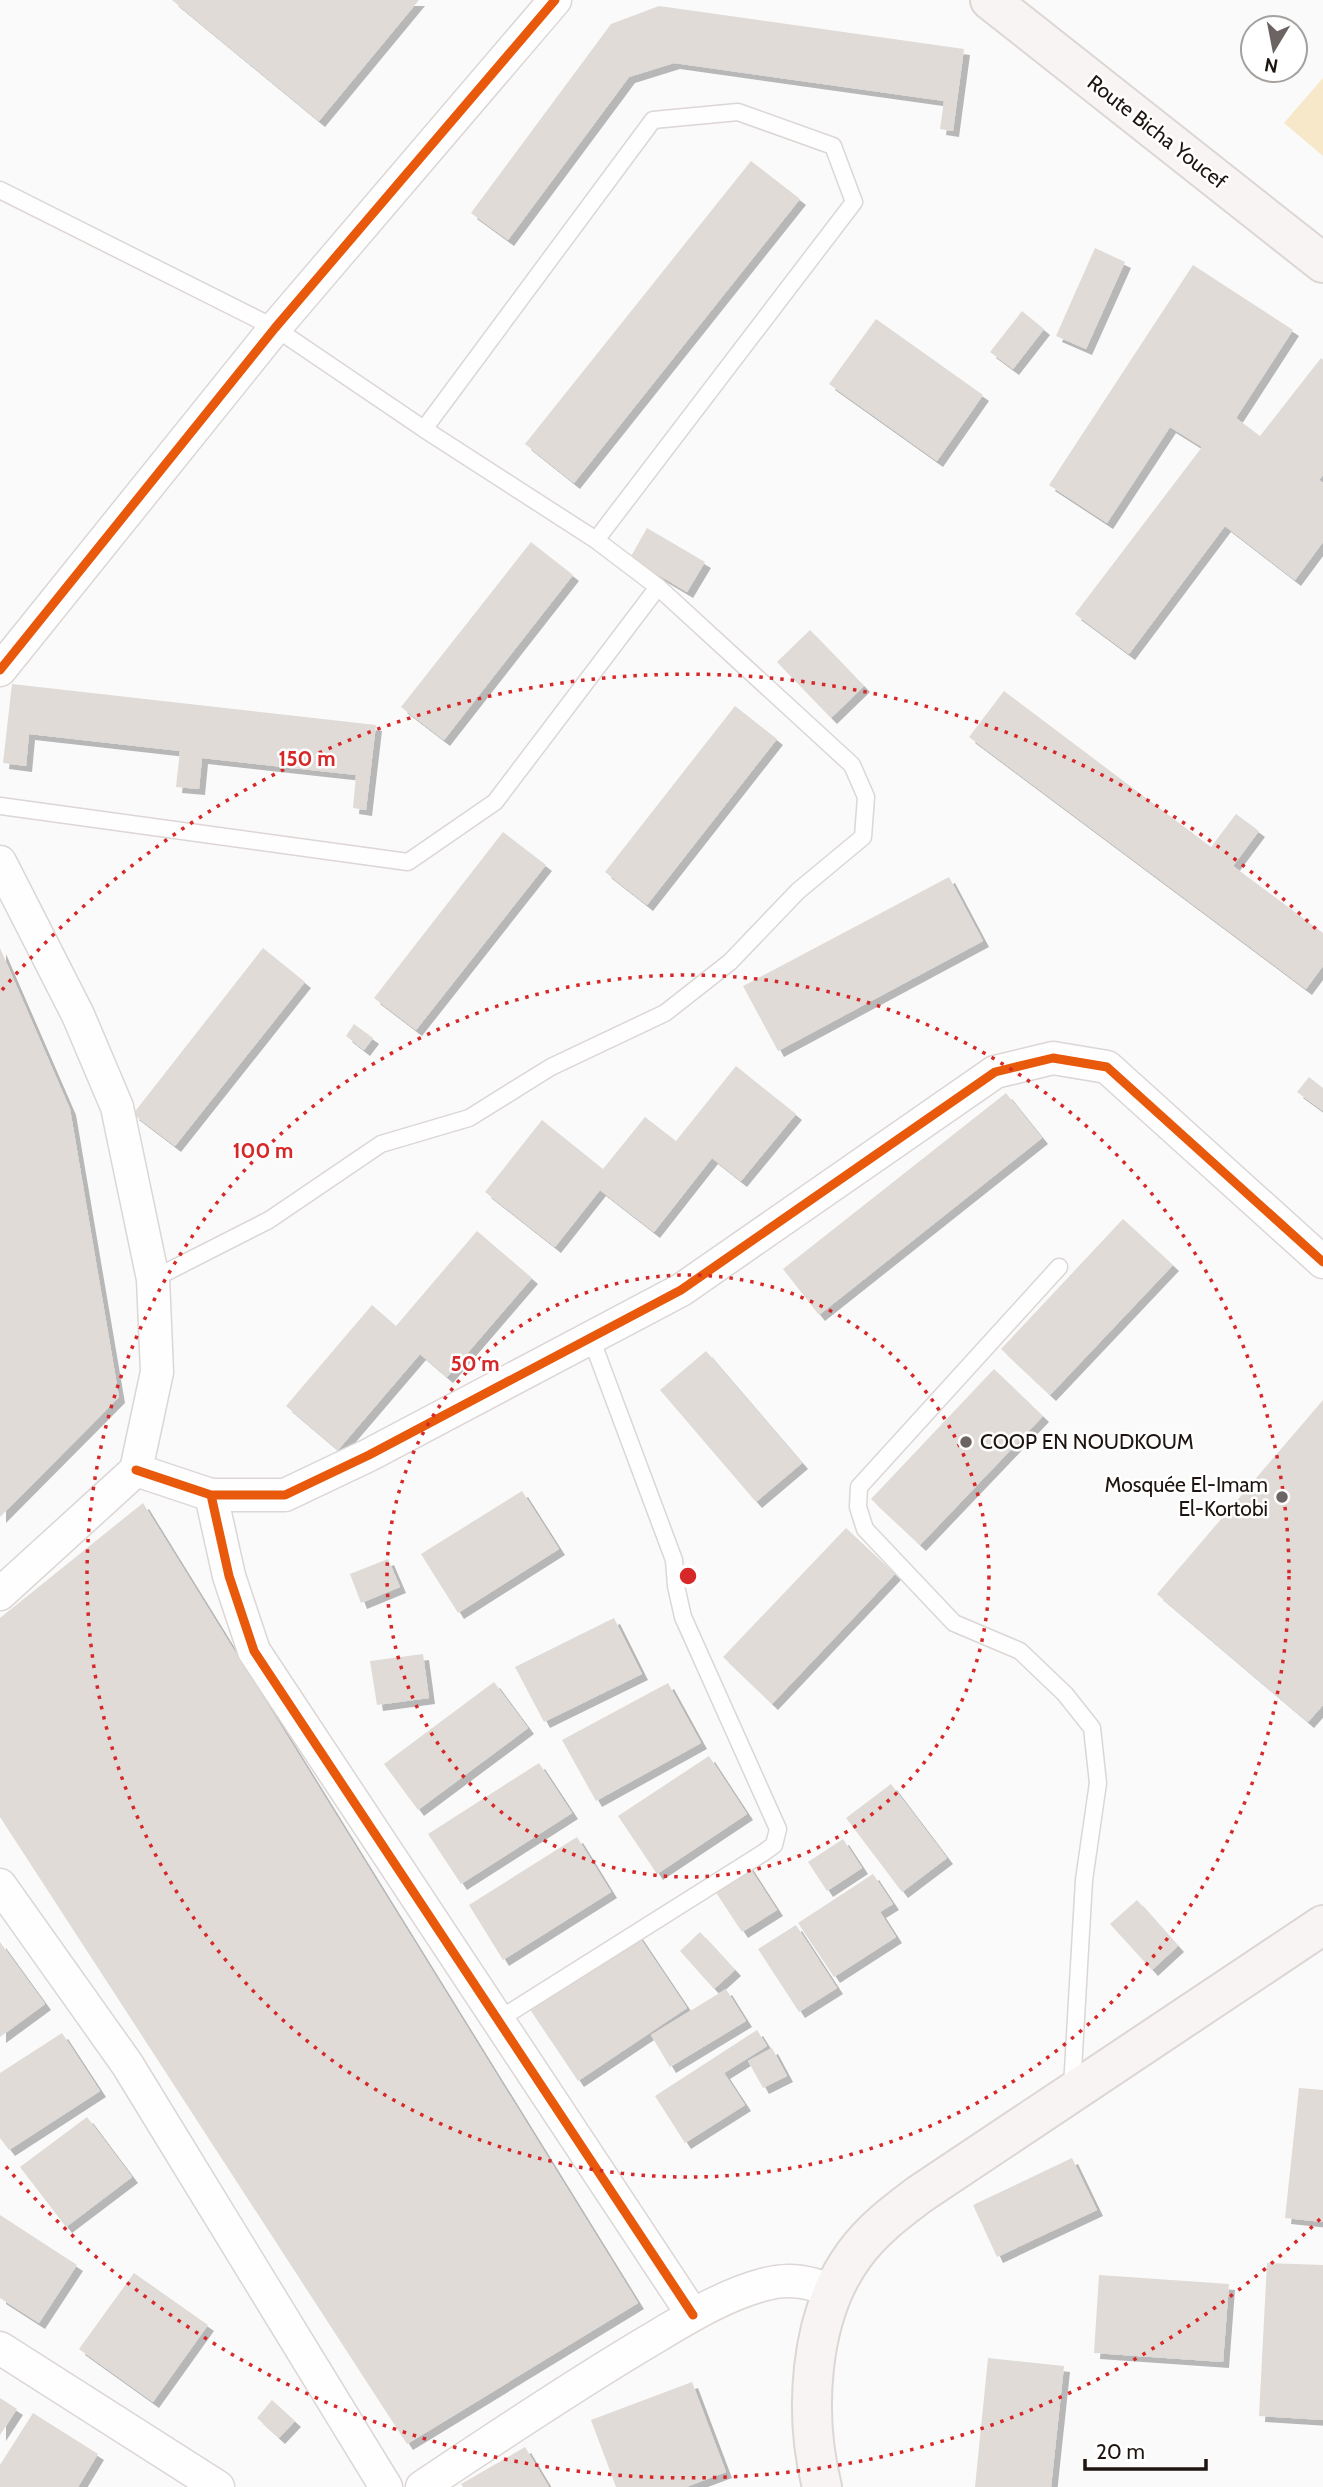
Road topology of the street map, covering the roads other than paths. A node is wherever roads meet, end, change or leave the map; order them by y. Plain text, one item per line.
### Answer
1 (555, 0) edge
2 (1007, 5) edge
3 (0, 190) edge
4 (1323, 263) edge
5 (275, 328) junction
6 (424, 429) junction
7 (596, 540) junction
8 (658, 587) junction
9 (0, 670) edge
10 (0, 806) edge
11 (0, 862) edge
12 (1323, 1262) edge
13 (1059, 1267) dead end
14 (153, 1279) junction
15 (591, 1338) junction
16 (136, 1470) junction
17 (211, 1495) junction
18 (0, 1594) edge
19 (0, 1885) edge
20 (1323, 1925) edge
21 (498, 2020) junction
22 (1072, 2093) junction
23 (834, 2291) junction
24 (693, 2315) junction
25 (0, 2348) edge
26 (218, 2487) edge
27 (386, 2487) edge
28 (422, 2487) edge
29 (822, 2487) edge

1 - 5 street
2 - 4 street, Route Bicha Youcef
3 - 5 lane
5 - 6 lane
5 - 9 street
6 - 7 lane
6 - 7 lane
7 - 8 lane
8 - 10 lane
8 - 14 lane
11 - 14 street
12 - 15 street
13 - 22 lane
14 - 16 street
15 - 17 street
15 - 21 lane
16 - 17 street
16 - 18 street
17 - 21 street
19 - 27 street
20 - 22 street
21 - 24 street
22 - 23 street
23 - 24 street
23 - 29 street
24 - 28 street
25 - 26 street

